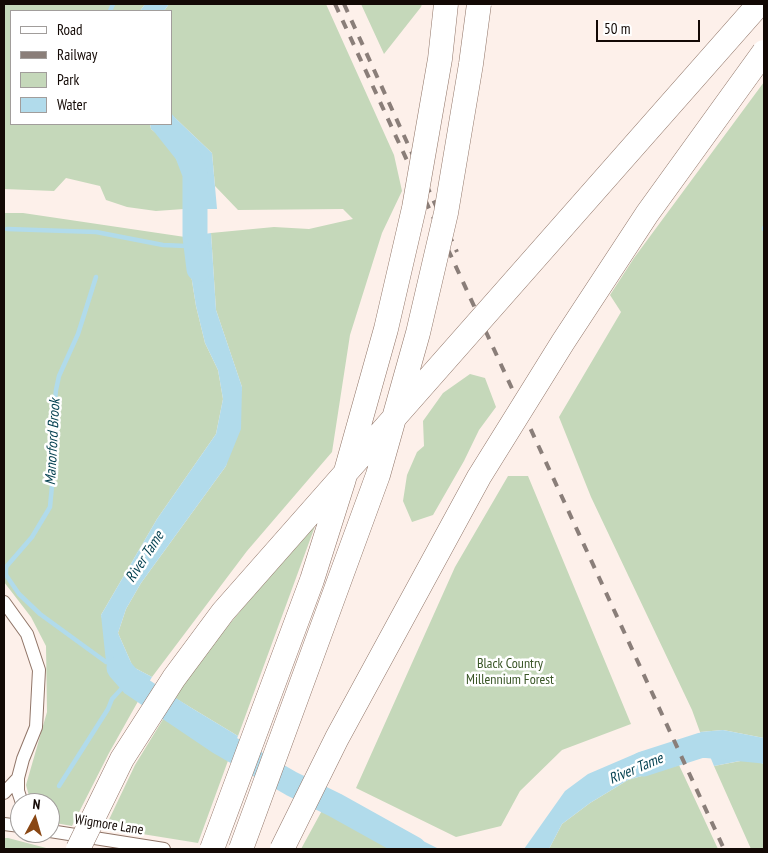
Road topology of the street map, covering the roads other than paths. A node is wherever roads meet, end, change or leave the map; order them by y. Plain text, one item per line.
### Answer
1 (446, 4) edge
2 (478, 4) edge
3 (759, 4) edge
4 (764, 52) edge
5 (4, 602) edge
6 (18, 778) junction
7 (4, 793) edge
8 (19, 793) edge
9 (60, 833) edge
10 (78, 849) edge
11 (164, 849) edge
12 (212, 849) edge
13 (241, 849) edge
14 (282, 849) edge

1 - 12 highway, bridge
2 - 13 highway, bridge
3 - 10 highway, bridge
4 - 14 highway, bridge
5 - 6 street
6 - 7 street
6 - 8 street
9 - 11 street, Wigmore Lane

